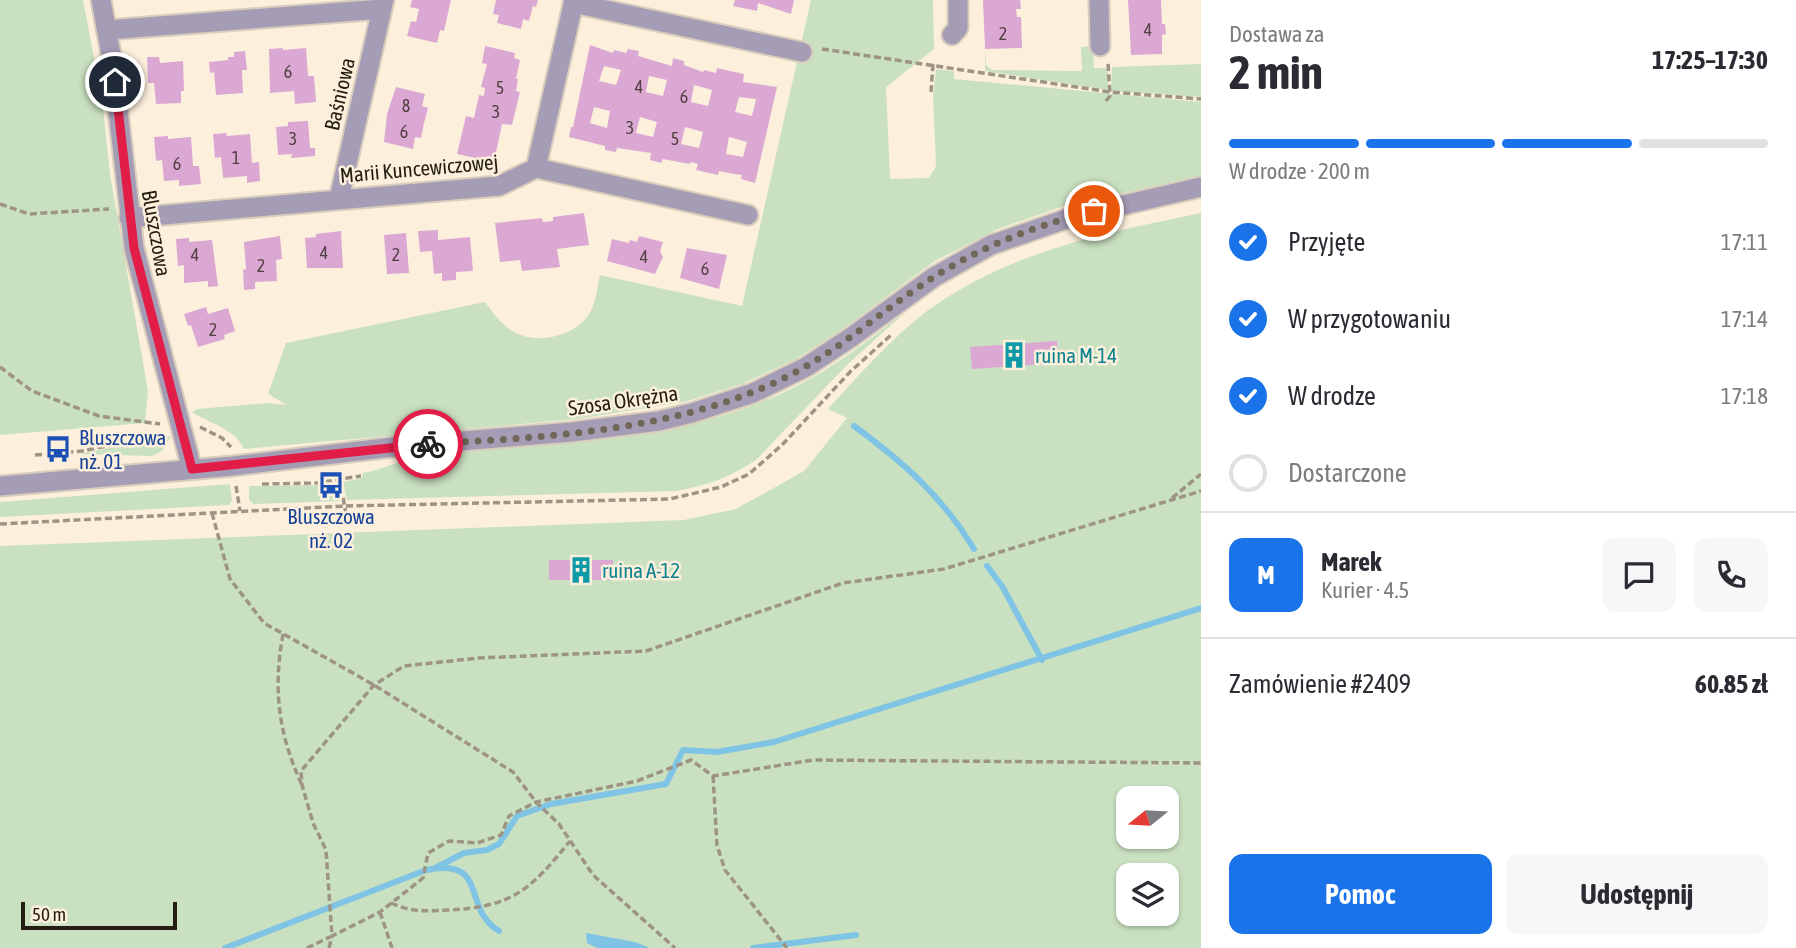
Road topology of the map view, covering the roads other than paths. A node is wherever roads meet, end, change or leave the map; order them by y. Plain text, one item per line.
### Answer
1 (101, 0) edge
2 (957, 0) edge
3 (1099, 0) edge
4 (573, 2) edge
5 (383, 5) edge
6 (107, 30) junction
7 (952, 35) dead end
8 (1100, 46) road end
9 (802, 52) road end
10 (536, 168) junction
11 (1201, 187) edge
12 (339, 199) junction
13 (129, 213) junction
14 (748, 215) dead end
15 (192, 469) junction
16 (0, 485) edge

1 - 6 street, Bluszczowa
2 - 7 street
3 - 8 street
4 - 9 street
4 - 10 street
5 - 6 street
5 - 12 street, Baśniowa
6 - 13 street, Bluszczowa
10 - 12 street, Marii Kuncewiczowej
10 - 14 street
11 - 15 street, Szosa Okrężna
12 - 13 street, Marii Kuncewiczowej
13 - 15 street, Bluszczowa
15 - 16 street, Szosa Okrężna

